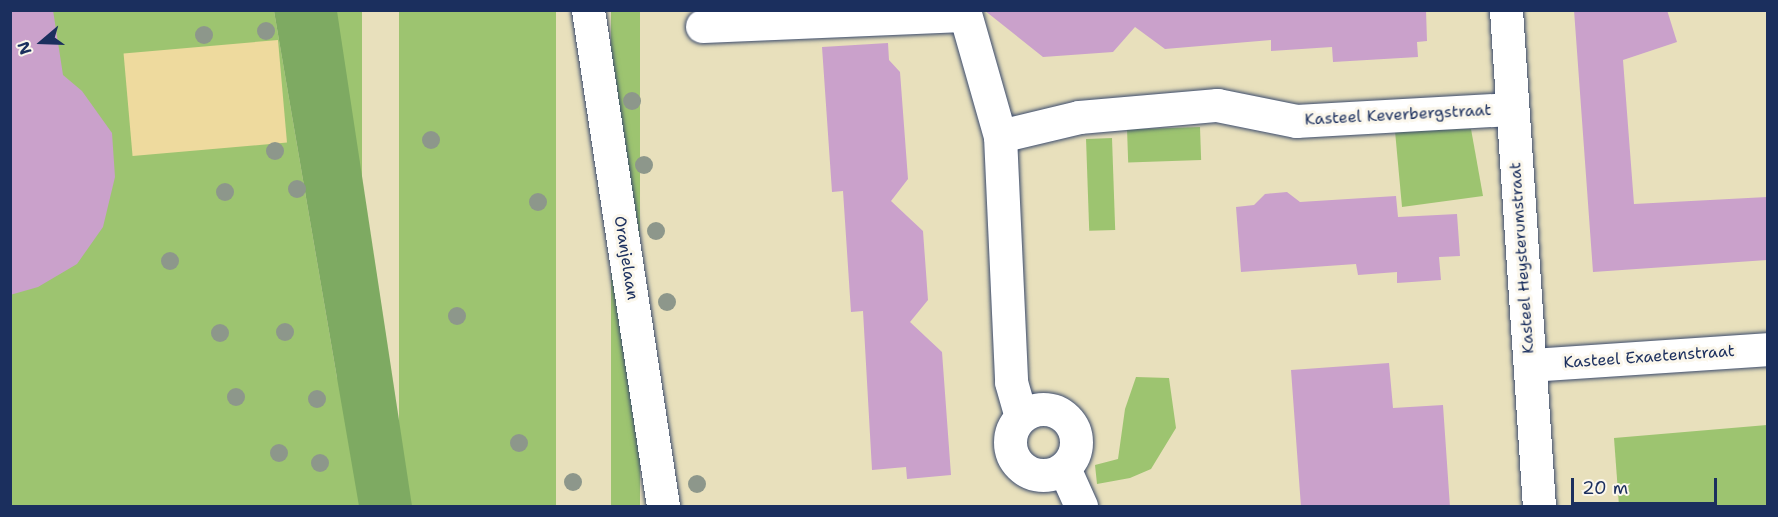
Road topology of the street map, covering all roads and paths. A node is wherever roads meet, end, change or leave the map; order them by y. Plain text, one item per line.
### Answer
1 (588, 10) edge
2 (1506, 10) edge
3 (964, 13) edge
4 (702, 26) dead end
5 (1512, 109) junction
6 (1000, 136) junction
7 (1767, 350) edge
8 (1530, 365) junction
9 (1021, 417) junction
10 (1064, 468) junction
11 (663, 507) edge
12 (1081, 507) edge
13 (1539, 507) edge

1 - 11 street, Oranjelaan
2 - 5 street, Kasteel Heysterumstraat
3 - 4 street
3 - 6 street
5 - 6 street, Kasteel Keverbergstraat
5 - 8 street, Kasteel Heysterumstraat
6 - 9 street
7 - 8 street, Kasteel Exaetenstraat
8 - 13 street, Kasteel Heysterumstraat
9 - 10 street
9 - 10 street
10 - 12 street

